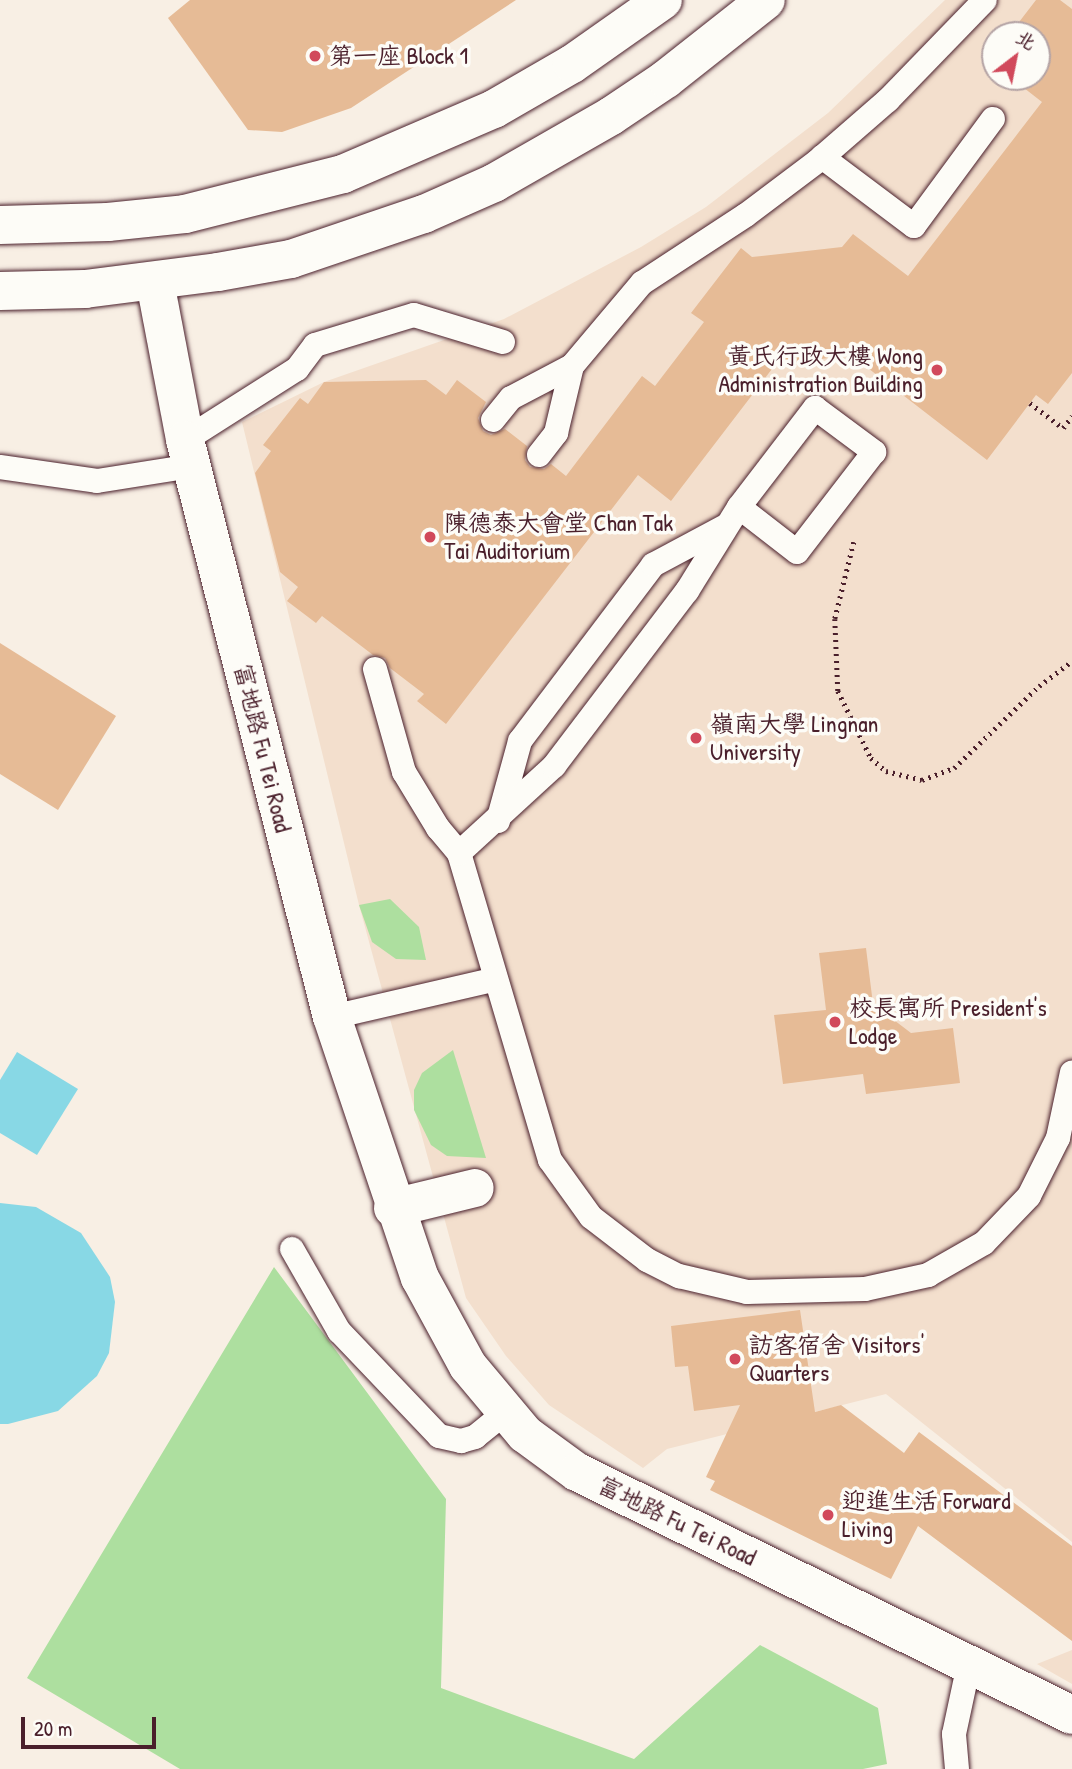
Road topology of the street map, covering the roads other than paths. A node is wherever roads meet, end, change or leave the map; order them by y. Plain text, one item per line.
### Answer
1 (663, 0) edge
2 (766, 0) edge
3 (985, 0) edge
4 (993, 119) dead end
5 (822, 157) junction
6 (0, 225) edge
7 (155, 282) junction
8 (0, 291) edge
9 (503, 342) dead end
10 (572, 366) junction
11 (493, 420) dead end
12 (188, 453) junction
13 (539, 455) dead end
14 (0, 467) edge
15 (733, 516) junction
16 (375, 669) dead end
17 (498, 821) junction
18 (459, 853) junction
19 (496, 979) junction
20 (332, 1017) junction
21 (1072, 1072) edge
22 (475, 1188) dead end
23 (393, 1208) junction
24 (292, 1249) dead end
25 (505, 1413) junction
26 (969, 1664) junction
27 (1072, 1715) edge
28 (957, 1769) edge

1 - 6 street
2 - 7 street
3 - 5 lane
4 - 5 lane
5 - 10 lane
7 - 8 street
7 - 12 street, 富地路 Fu Tei Road
9 - 12 lane
10 - 11 lane
10 - 13 lane
12 - 14 lane
12 - 20 street, 富地路 Fu Tei Road
15 - 15 lane
15 - 17 lane
15 - 17 lane
16 - 18 lane
17 - 18 lane
18 - 19 lane
19 - 20 lane
19 - 21 lane
20 - 23 street, 富地路 Fu Tei Road
22 - 23 street
23 - 25 street, 富地路 Fu Tei Road
24 - 25 lane
25 - 26 street, 富地路 Fu Tei Road
26 - 27 street, 富地路 Fu Tei Road
26 - 28 lane

